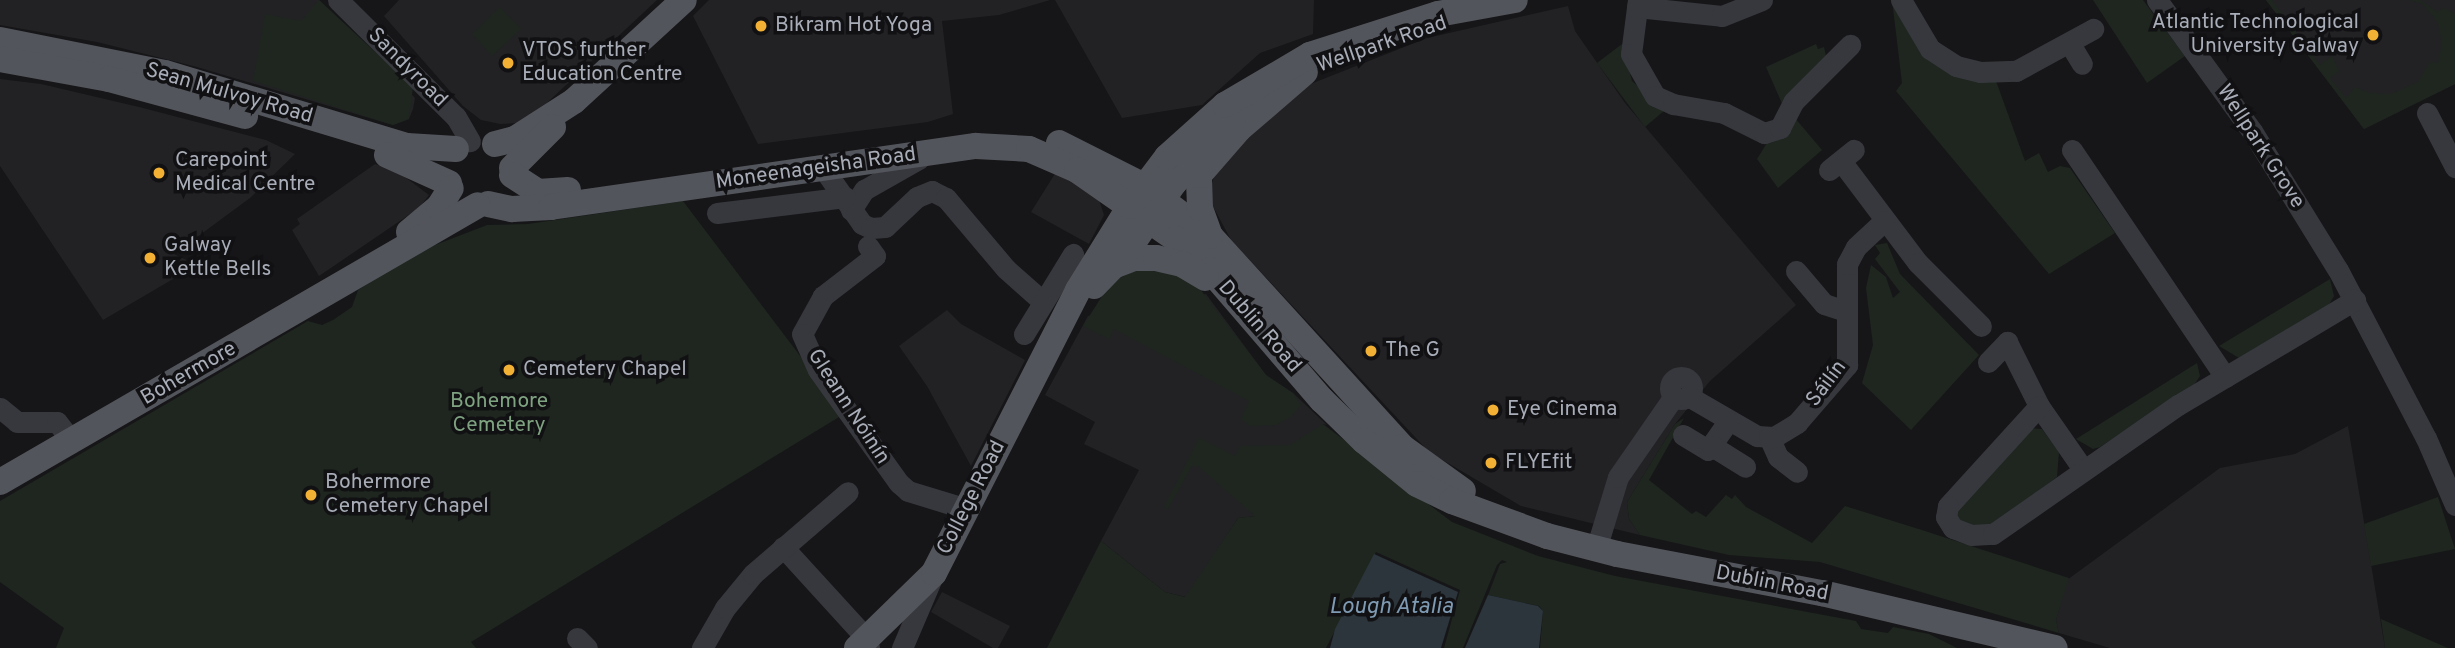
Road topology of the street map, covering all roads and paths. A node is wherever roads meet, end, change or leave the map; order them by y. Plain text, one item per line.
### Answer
1 (338, 0) edge
2 (684, 0) edge
3 (1762, 0) edge
4 (1901, 0) edge
5 (2157, 0) edge
6 (1509, 1) edge
7 (1638, 4) edge
8 (2093, 29) dead end
9 (0, 40) edge
10 (2070, 44) junction
11 (1850, 45) dead end
12 (0, 59) edge
13 (2082, 64) dead end
14 (1304, 72) junction
15 (574, 101) junction
16 (2427, 113) dead end
17 (474, 145) junction
18 (2071, 150) dead end
19 (931, 152) junction
20 (1841, 160) dead end
21 (2455, 167) edge
22 (823, 168) junction
23 (512, 172) junction
24 (450, 185) junction
25 (1147, 202) junction
26 (483, 204) junction
27 (848, 204) junction
28 (717, 213) dead end
29 (1885, 220) junction
30 (1211, 237) junction
31 (868, 246) dead end
32 (1073, 254) dead end
33 (376, 262) junction
34 (1110, 268) junction
35 (1796, 271) dead end
36 (1233, 296) junction
37 (1041, 300) junction
38 (2355, 300) junction
39 (1845, 311) junction
40 (1982, 325) dead end
41 (1061, 328) junction
42 (1024, 334) dead end
43 (1988, 362) dead end
44 (2224, 377) junction
45 (2039, 406) junction
46 (0, 408) edge
47 (1728, 421) junction
48 (1683, 435) dead end
49 (1769, 437) junction
50 (72, 441) junction
51 (1712, 446) junction
52 (1745, 467) dead end
53 (2448, 467) edge
54 (2083, 469) junction
55 (1797, 472) dead end
56 (0, 482) edge
57 (848, 492) dead end
58 (2455, 505) edge
59 (967, 509) junction
60 (1491, 514) junction
61 (783, 547) junction
62 (1596, 549) junction
63 (934, 573) junction
64 (864, 645) edge
65 (702, 648) edge
66 (902, 648) edge
67 (2055, 648) edge

1 - 17 street, Sandyroad
2 - 15 main road
3 - 7 street
4 - 10 street
5 - 38 street, Wellpark Grove
6 - 14 main road, Wellpark Road
6 - 25 main road, Wellpark Road
7 - 11 street
8 - 10 street
9 - 17 main road, Sean Mulvoy Road
10 - 13 street
12 - 24 main road, Sean Mulvoy Road
14 - 25 main road, Wellpark Road
14 - 30 main road
15 - 17 main road
15 - 23 main road
16 - 21 street
17 - 23 main road
17 - 24 main road
18 - 44 street
19 - 22 main road, Moneenageisha Road
19 - 25 main road, Moneenageisha Road
19 - 27 street
20 - 29 street
22 - 26 main road, Moneenageisha Road
22 - 27 street
23 - 25 main road, Moneenageisha Road
23 - 26 main road
24 - 26 main road
24 - 33 main road, Bohermore
25 - 30 main road, Dublin Road
25 - 34 main road, College Road
25 - 36 main road, Dublin Road
25 - 41 main road, College Road
26 - 33 main road, Bohermore
27 - 28 street
27 - 37 street
29 - 39 street, Sáilín
29 - 40 street
30 - 60 main road, Dublin Road
31 - 59 street, Gleann Nóinín
32 - 37 street
33 - 50 main road, Bohermore
34 - 36 main road
34 - 41 main road, College Road
35 - 39 street
36 - 60 main road, Dublin Road
37 - 42 street
38 - 44 street
38 - 53 street, Wellpark Grove
39 - 49 street, Sáilín
41 - 59 main road, College Road
43 - 45 street
44 - 54 street
45 - 54 street
45 - 54 street
46 - 50 street
47 - 49 street
47 - 51 street
47 - 62 street
48 - 51 street
49 - 55 street
50 - 56 main road, Bohermore
51 - 52 street
53 - 58 street, Wellpark Grove
57 - 61 street
59 - 63 main road, College Road
60 - 62 main road, Dublin Road
61 - 64 street
61 - 65 street
62 - 67 main road, Dublin Road
63 - 64 main road, College Road
63 - 66 street

